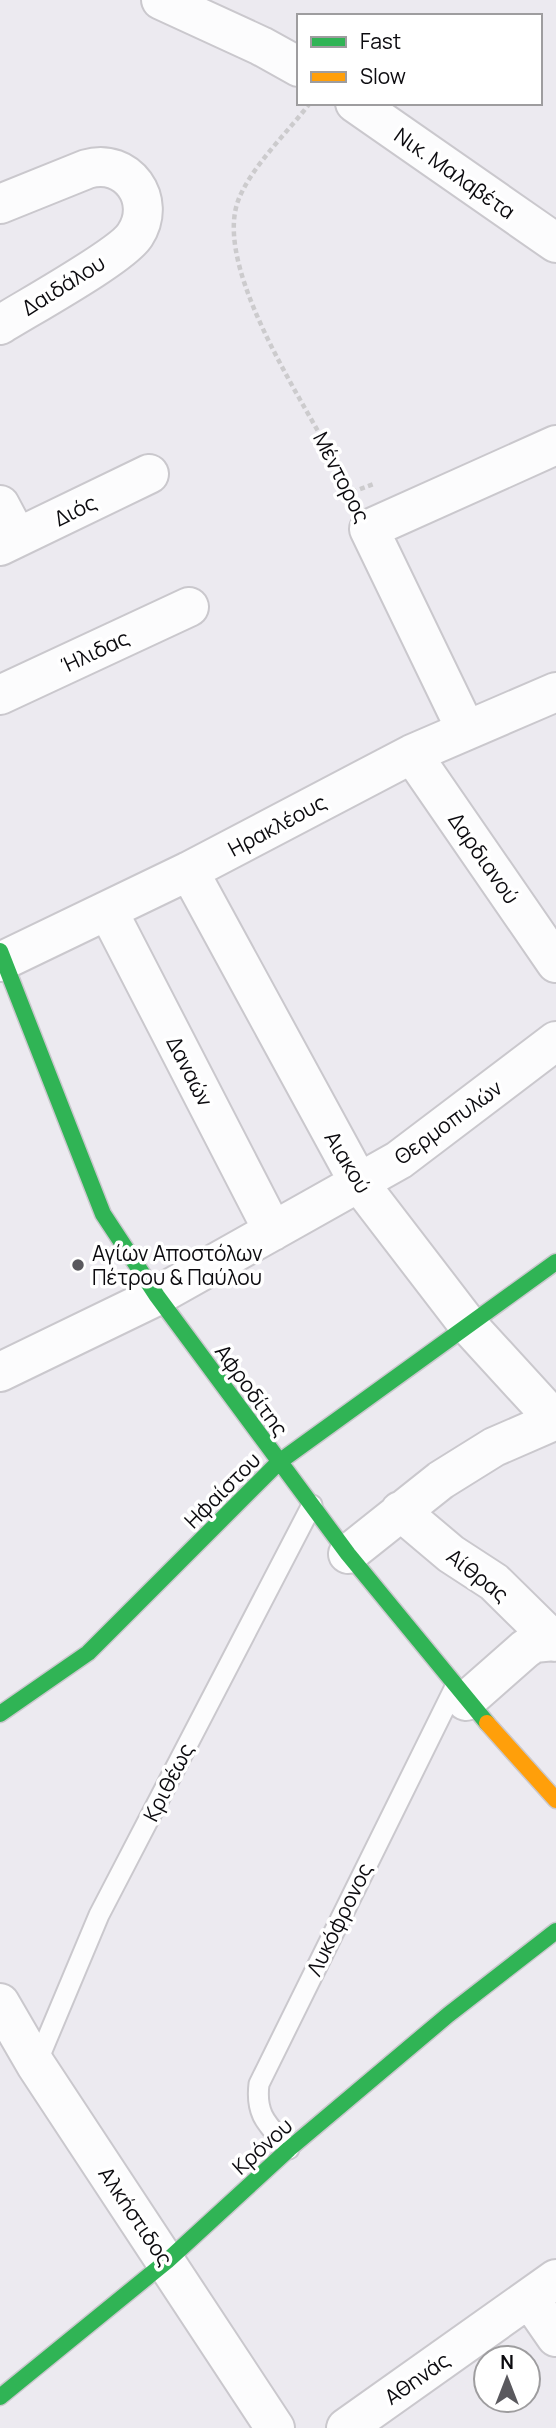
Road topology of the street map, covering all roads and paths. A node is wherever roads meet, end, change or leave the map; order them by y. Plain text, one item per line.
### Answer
1 (161, 0) edge
2 (297, 67) edge
3 (308, 105) edge
4 (358, 105) edge
5 (0, 204) edge
6 (556, 243) edge
7 (0, 325) edge
8 (556, 445) edge
9 (149, 474) dead end
10 (6, 529) edge
11 (369, 529) junction
12 (190, 607) dead end
13 (556, 692) edge
14 (0, 695) edge
15 (466, 730) junction
16 (412, 754) junction
17 (189, 871) junction
18 (108, 911) junction
19 (1, 958) edge
20 (556, 963) edge
21 (556, 1041) edge
22 (359, 1184) junction
23 (273, 1231) junction
24 (556, 1262) edge
25 (157, 1296) junction
26 (468, 1325) junction
27 (0, 1372) edge
28 (556, 1420) edge
29 (279, 1462) junction
30 (312, 1505) junction
31 (400, 1511) junction
32 (348, 1554) junction
33 (555, 1642) edge
34 (460, 1694) junction
35 (0, 1714) edge
36 (556, 1800) edge
37 (556, 1931) edge
38 (0, 2003) edge
39 (36, 2065) junction
40 (289, 2148) junction
41 (167, 2261) junction
42 (542, 2288) edge
43 (556, 2337) edge
44 (0, 2397) edge
45 (275, 2428) edge
46 (346, 2428) edge

1 - 2 street
3 - 11 path, Μέντορος
4 - 6 street, Νικ. Μαλαβέτα
5 - 7 street, Δαιδάλου
8 - 11 street
9 - 10 street, Διός
11 - 15 street, Μέντορος
12 - 14 street, Ήλιδας
13 - 15 street, Ηρακλέους
15 - 16 street, Ηρακλέους
16 - 17 street, Ηρακλέους
16 - 20 street, Δαρδιανού
17 - 18 street, Ηρακλέους
17 - 22 street, Αιακού
18 - 19 street, Ηρακλέους
18 - 23 street, Δαναών
19 - 25 street, Αφροδίτης
21 - 22 street, Θερμοπυλών
22 - 23 street, Θερμοπυλών
22 - 26 street, Αιακού
23 - 25 street, Θερμοπυλών
24 - 26 street, Ηφαίστου
25 - 27 street, Θερμοπυλών
25 - 29 street, Αφροδίτης
26 - 28 street, Αιακού
26 - 29 street, Ηφαίστου
28 - 31 street
29 - 30 street, Αφροδίτης
29 - 35 street, Ηφαίστου
30 - 32 street, Αφροδίτης
30 - 39 lane, Κριθέως
31 - 32 street
31 - 33 street, Αίθρας
32 - 34 street, Αφροδίτης
33 - 34 street, Λυκόφρoνος
34 - 36 street, Αφροδίτης
34 - 40 lane, Λυκόφρoνος
37 - 40 street, Κρόνου
38 - 39 street, Αλκήστιδος
39 - 41 street, Αλκήστιδος
40 - 41 street, Κρόνου
41 - 44 street, Κρόνου
41 - 45 street, Αλκήστιδος
42 - 43 street
42 - 46 street, Αθηνάς

